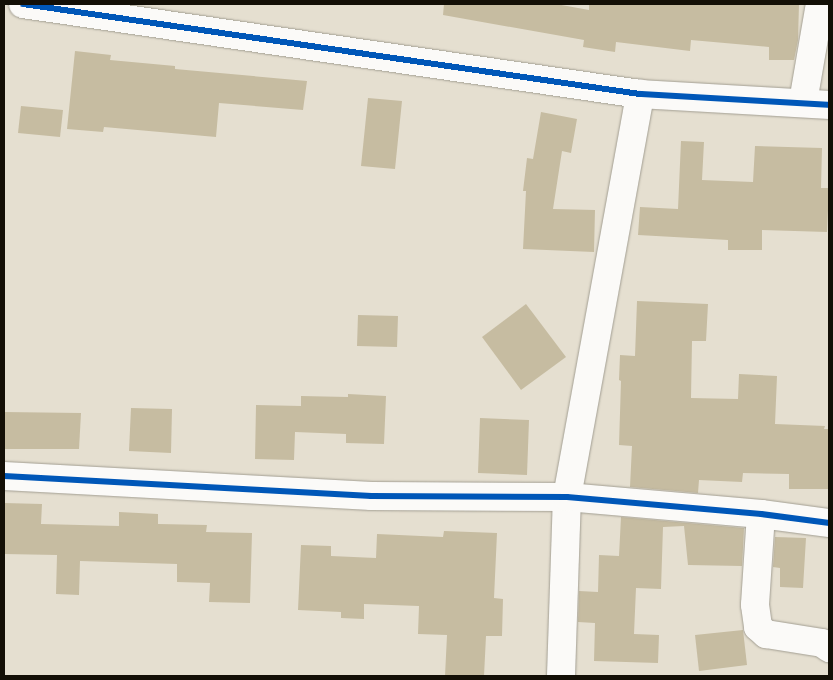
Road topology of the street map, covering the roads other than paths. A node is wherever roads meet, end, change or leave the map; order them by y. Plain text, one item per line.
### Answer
1 (23, 4) edge
2 (820, 4) edge
3 (640, 94) junction
4 (802, 102) junction
5 (829, 105) edge
6 (4, 476) edge
7 (566, 497) junction
8 (761, 514) junction
9 (829, 523) edge
10 (829, 648) edge
11 (561, 676) edge

1 - 3 street
2 - 4 street
3 - 4 street
3 - 7 street
4 - 5 street
6 - 7 street
7 - 8 street
7 - 11 street
8 - 9 street
8 - 10 street

